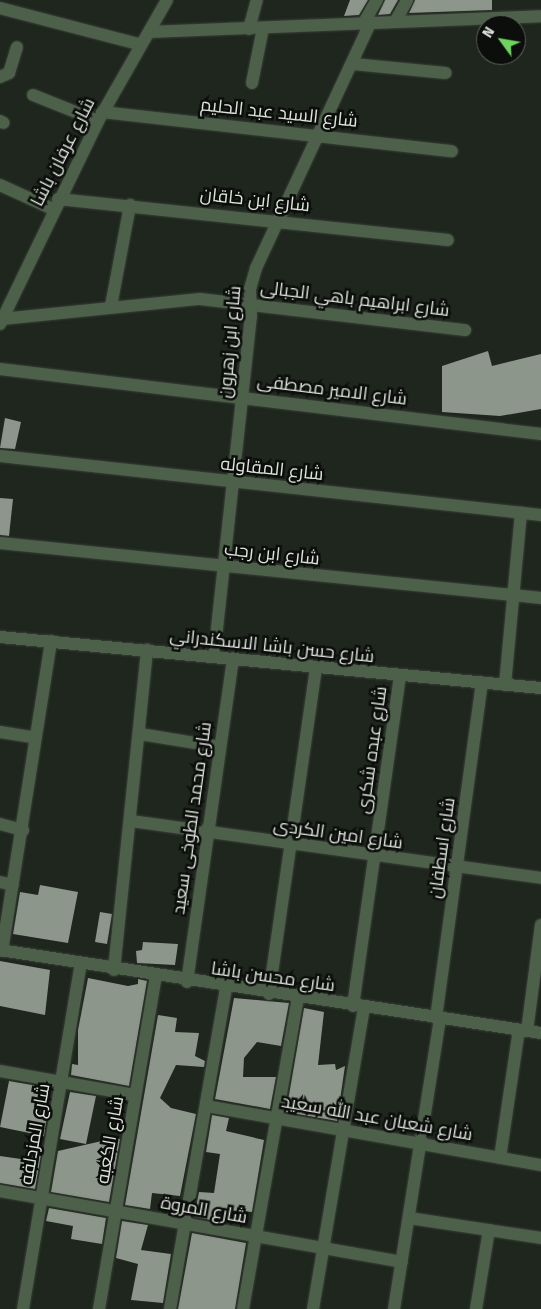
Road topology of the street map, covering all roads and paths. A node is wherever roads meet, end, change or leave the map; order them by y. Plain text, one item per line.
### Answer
1 (167, 0) edge
2 (257, 0) edge
3 (376, 0) edge
4 (408, 0) edge
5 (0, 8) edge
6 (541, 16) edge
7 (395, 22) junction
8 (367, 24) junction
9 (263, 28) junction
10 (250, 29) junction
11 (149, 32) junction
12 (138, 44) junction
13 (17, 47) dead end
14 (353, 64) junction
15 (446, 74) dead end
16 (0, 78) edge
17 (252, 83) dead end
18 (33, 95) dead end
19 (100, 116) junction
20 (320, 134) junction
21 (452, 150) dead end
22 (0, 184) edge
23 (56, 204) junction
24 (130, 205) junction
25 (280, 220) junction
26 (448, 240) dead end
27 (250, 304) junction
28 (111, 306) junction
29 (1, 322) edge
30 (465, 330) dead end
31 (0, 369) edge
32 (242, 398) junction
33 (541, 434) edge
34 (0, 456) edge
35 (233, 483) junction
36 (521, 513) junction
37 (541, 515) edge
38 (0, 543) edge
39 (224, 566) junction
40 (514, 596) junction
41 (541, 598) edge
42 (0, 637) edge
43 (51, 642) junction
44 (147, 650) junction
45 (214, 656) junction
46 (233, 658) junction
47 (316, 668) junction
48 (400, 677) junction
49 (482, 683) junction
50 (505, 685) junction
51 (541, 688) edge
52 (0, 732) edge
53 (140, 734) junction
54 (36, 738) junction
55 (220, 747) junction
56 (131, 821) junction
57 (0, 824) edge
58 (23, 830) junction
59 (208, 832) junction
60 (290, 844) junction
61 (374, 856) junction
62 (458, 868) junction
63 (541, 878) edge
64 (0, 882) edge
65 (13, 885) junction
66 (541, 926) edge
67 (1, 951) edge
68 (82, 964) junction
69 (114, 970) junction
70 (156, 977) junction
71 (187, 982) junction
72 (226, 988) junction
73 (269, 994) junction
74 (298, 998) junction
75 (358, 1007) junction
76 (438, 1019) junction
77 (523, 1031) junction
78 (541, 1034) edge
79 (0, 1071) edge
80 (62, 1082) junction
81 (135, 1095) junction
82 (206, 1106) junction
83 (277, 1119) junction
84 (344, 1131) junction
85 (420, 1144) junction
86 (500, 1158) junction
87 (541, 1165) edge
88 (0, 1191) edge
89 (42, 1199) junction
90 (116, 1212) junction
91 (409, 1218) junction
92 (185, 1224) junction
93 (489, 1230) junction
94 (256, 1236) junction
95 (541, 1238) edge
96 (324, 1248) junction
97 (402, 1262) junction
98 (23, 1309) edge
99 (99, 1309) edge
100 (170, 1309) edge
101 (243, 1309) edge
102 (314, 1309) edge
103 (394, 1309) edge
104 (476, 1309) edge

1 - 11 street, شارع عرفان باشا
2 - 10 street
3 - 8 street, شارع ابن زهرون
4 - 7 street
5 - 12 street
6 - 7 street
7 - 8 street
8 - 9 street
8 - 14 street, شارع ابن زهرون
9 - 10 street
9 - 17 street
10 - 11 street
11 - 12 street, شارع عرفان باشا
12 - 19 street, شارع عرفان باشا
13 - 16 street
14 - 15 street
14 - 20 street, شارع ابن زهرون
18 - 19 street, شارع السيد عبد الحليم
19 - 20 street, شارع السيد عبد الحليم
19 - 23 street, شارع عرفان باشا
20 - 21 street, شارع السيد عبد الحليم
20 - 25 street, شارع ابن زهرون
22 - 23 street, شارع ابن خاقان
23 - 24 street, شارع ابن خاقان
23 - 29 street, شارع عرفان باشا
24 - 25 street, شارع ابن خاقان
24 - 28 street
25 - 26 street, شارع ابن خاقان
25 - 27 street, شارع ابن زهرون
27 - 28 street, شارع ابراهيم باهي الجبالى
27 - 30 street, شارع ابراهيم باهي الجبالى
27 - 32 street, شارع ابن زهرون
28 - 29 street, شارع ابراهيم باهي الجبالى
31 - 32 street, شارع الامير مصطفى
32 - 33 street, شارع الامير مصطفى
32 - 35 street, شارع ابن زهرون
34 - 35 street, شارع المقاوله
35 - 36 street, شارع المقاوله
35 - 39 street, شارع ابن زهرون
36 - 37 street, شارع المقاوله
36 - 40 street
38 - 39 street, شارع ابن رجب
39 - 40 street, شارع ابن رجب
39 - 45 street, شارع ابن زهرون
40 - 41 street, شارع ابن رجب
40 - 50 street
42 - 43 street, شارع حسن باشا الاسكندراني
43 - 44 street, شارع حسن باشا الاسكندراني
43 - 54 street
44 - 45 street, شارع حسن باشا الاسكندراني
44 - 53 street
45 - 46 street, شارع حسن باشا الاسكندراني
46 - 47 street, شارع حسن باشا الاسكندراني
46 - 55 street, شارع محمد الطوخى سعيد
47 - 48 street, شارع حسن باشا الاسكندراني
47 - 60 street
48 - 49 street, شارع حسن باشا الاسكندراني
48 - 61 street, شارع عبده شكرى
49 - 50 street, شارع حسن باشا الاسكندراني
49 - 62 street, شارع اسطفان
50 - 51 street, شارع حسن باشا الاسكندراني
52 - 54 street
53 - 55 street
53 - 56 street
54 - 58 street
55 - 59 street, شارع محمد الطوخى سعيد
56 - 59 street, شارع امين الكردى
56 - 69 street
57 - 58 street
58 - 65 street
59 - 60 street, شارع امين الكردى
59 - 71 street, شارع محمد الطوخى سعيد
60 - 61 street, شارع امين الكردى
60 - 73 street
61 - 62 street, شارع امين الكردى
61 - 75 street, شارع عبده شكرى
62 - 63 street, شارع امين الكردى
62 - 76 street, شارع اسطفان
64 - 65 street
65 - 67 street
66 - 77 street
67 - 68 street, شارع محسن باشا
68 - 69 street, شارع محسن باشا
68 - 80 street, شارع المزدلفه
69 - 70 street, شارع محسن باشا
70 - 71 street, شارع محسن باشا
70 - 81 street, شارع الكعبه
71 - 72 street, شارع محسن باشا
72 - 73 street, شارع محسن باشا
72 - 82 street
73 - 74 street, شارع محسن باشا
74 - 75 street, شارع محسن باشا
74 - 83 street
75 - 76 street, شارع محسن باشا
75 - 84 street, شارع عبده شكرى
76 - 77 street, شارع محسن باشا
76 - 85 street, شارع اسطفان
77 - 78 street, شارع محسن باشا
77 - 86 street
79 - 80 street
80 - 81 street
80 - 89 street, شارع المزدلفه
81 - 90 street, شارع الكعبه
82 - 83 street, شارع شعبان عبد الله سعيد
82 - 92 street
83 - 84 street, شارع شعبان عبد الله سعيد
83 - 94 street
84 - 85 street, شارع شعبان عبد الله سعيد
84 - 96 street, شارع عبده شكرى
85 - 86 street, شارع شعبان عبد الله سعيد
85 - 91 street, شارع اسطفان
86 - 87 street, شارع شعبان عبد الله سعيد
88 - 89 street, شارع المروة
89 - 90 street, شارع المروة
89 - 98 street, شارع المزدلفه
90 - 92 street, شارع المروة
90 - 99 street, شارع الكعبه
91 - 93 street
91 - 97 street, شارع اسطفان
92 - 94 street, شارع المروة
92 - 100 street
93 - 95 street
93 - 104 street
94 - 96 street, شارع المروة
94 - 101 street
96 - 97 street, شارع المروة
96 - 102 street, شارع عبده شكرى
97 - 103 street, شارع اسطفان

